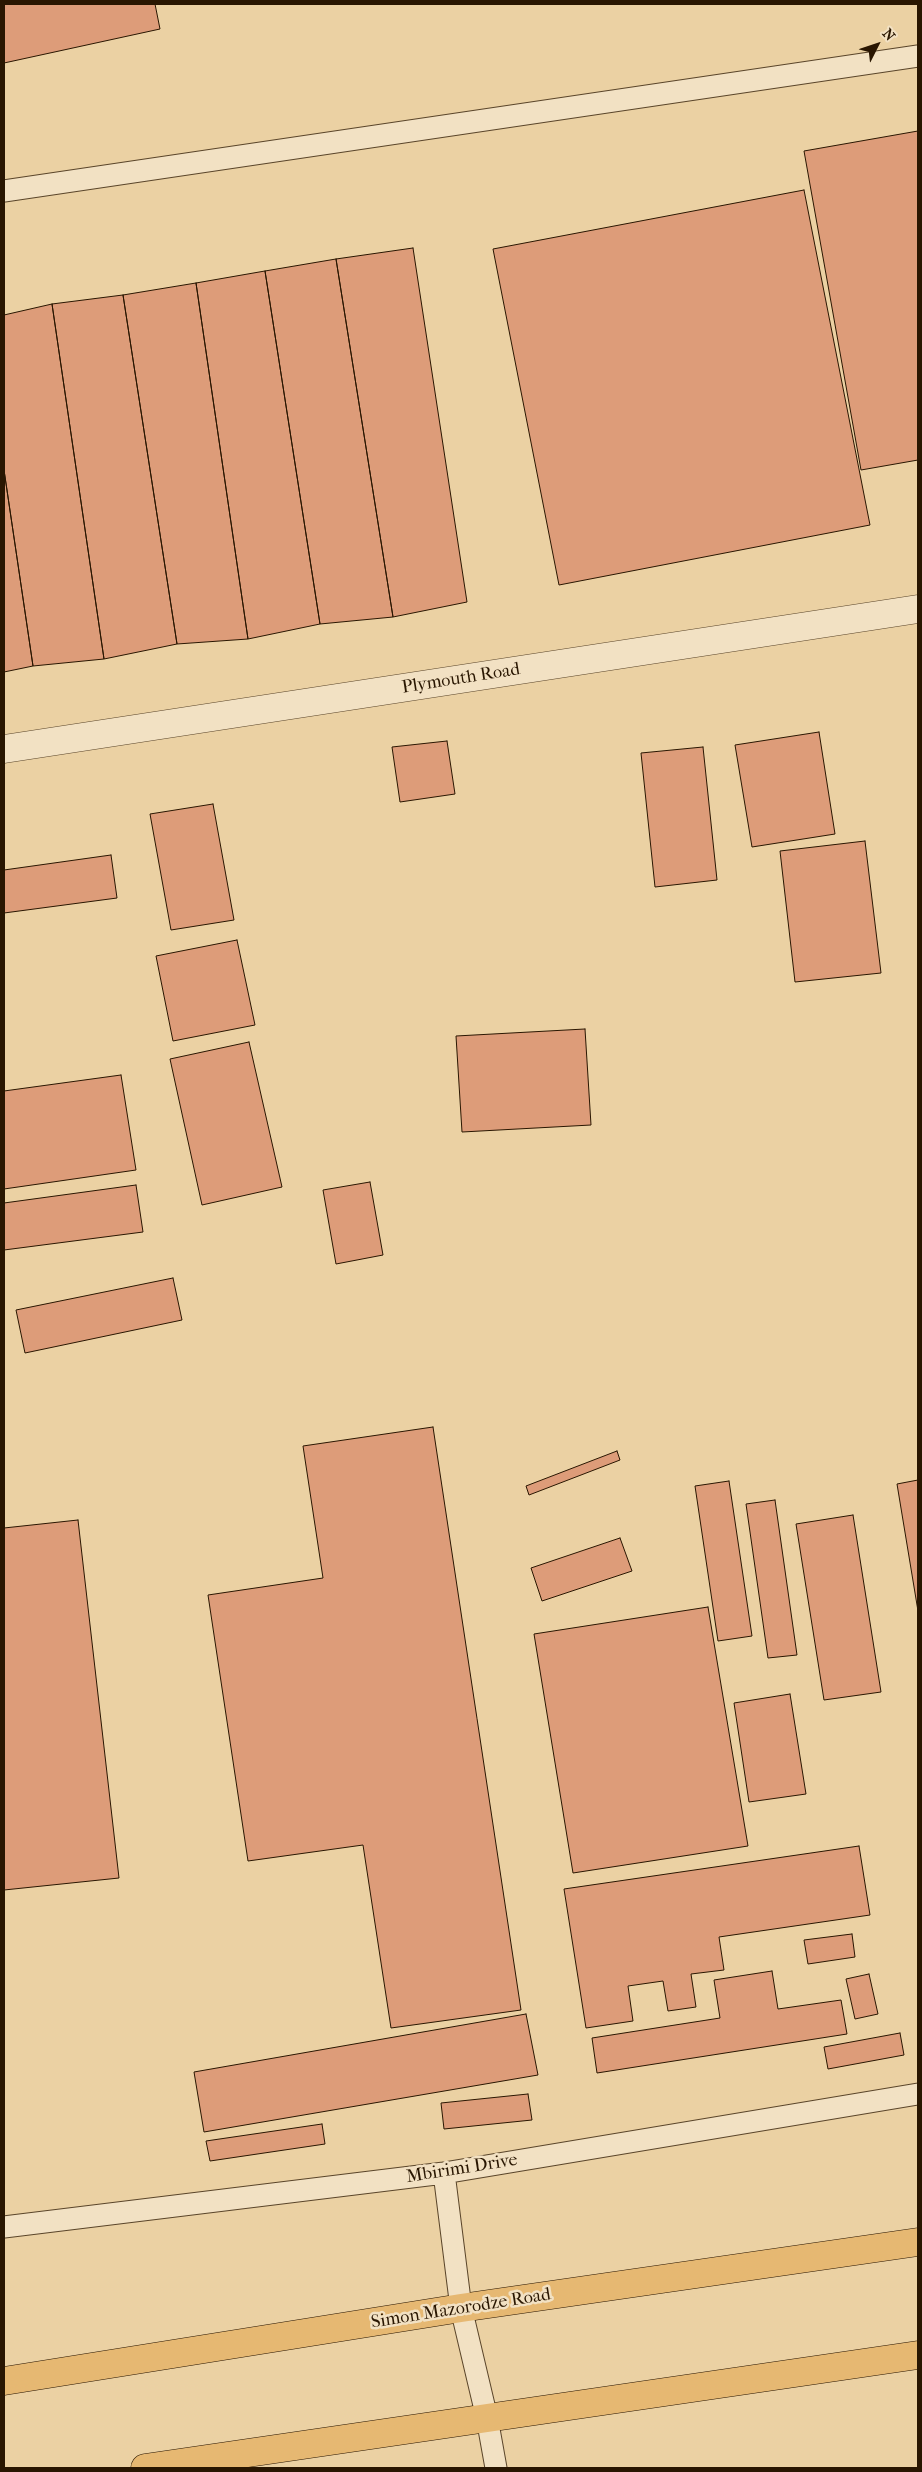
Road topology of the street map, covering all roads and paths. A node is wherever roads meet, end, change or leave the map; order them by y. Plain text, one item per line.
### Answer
1 (918, 56) edge
2 (4, 191) edge
3 (918, 609) edge
4 (4, 749) edge
5 (918, 2094) edge
6 (444, 2173) junction
7 (4, 2227) edge
8 (918, 2242) edge
9 (461, 2308) junction
10 (918, 2355) edge
11 (4, 2382) edge
12 (487, 2418) junction
13 (145, 2468) edge
14 (496, 2468) edge

1 - 2 lane
3 - 4 street, Plymouth Road
5 - 6 lane, Mbirimi Drive
6 - 7 lane, Mbirimi Drive
6 - 9 lane
8 - 9 highway, Simon Mazorodze Road
9 - 11 highway, Simon Mazorodze Road
9 - 12 lane
10 - 12 highway
12 - 13 highway
12 - 14 lane

